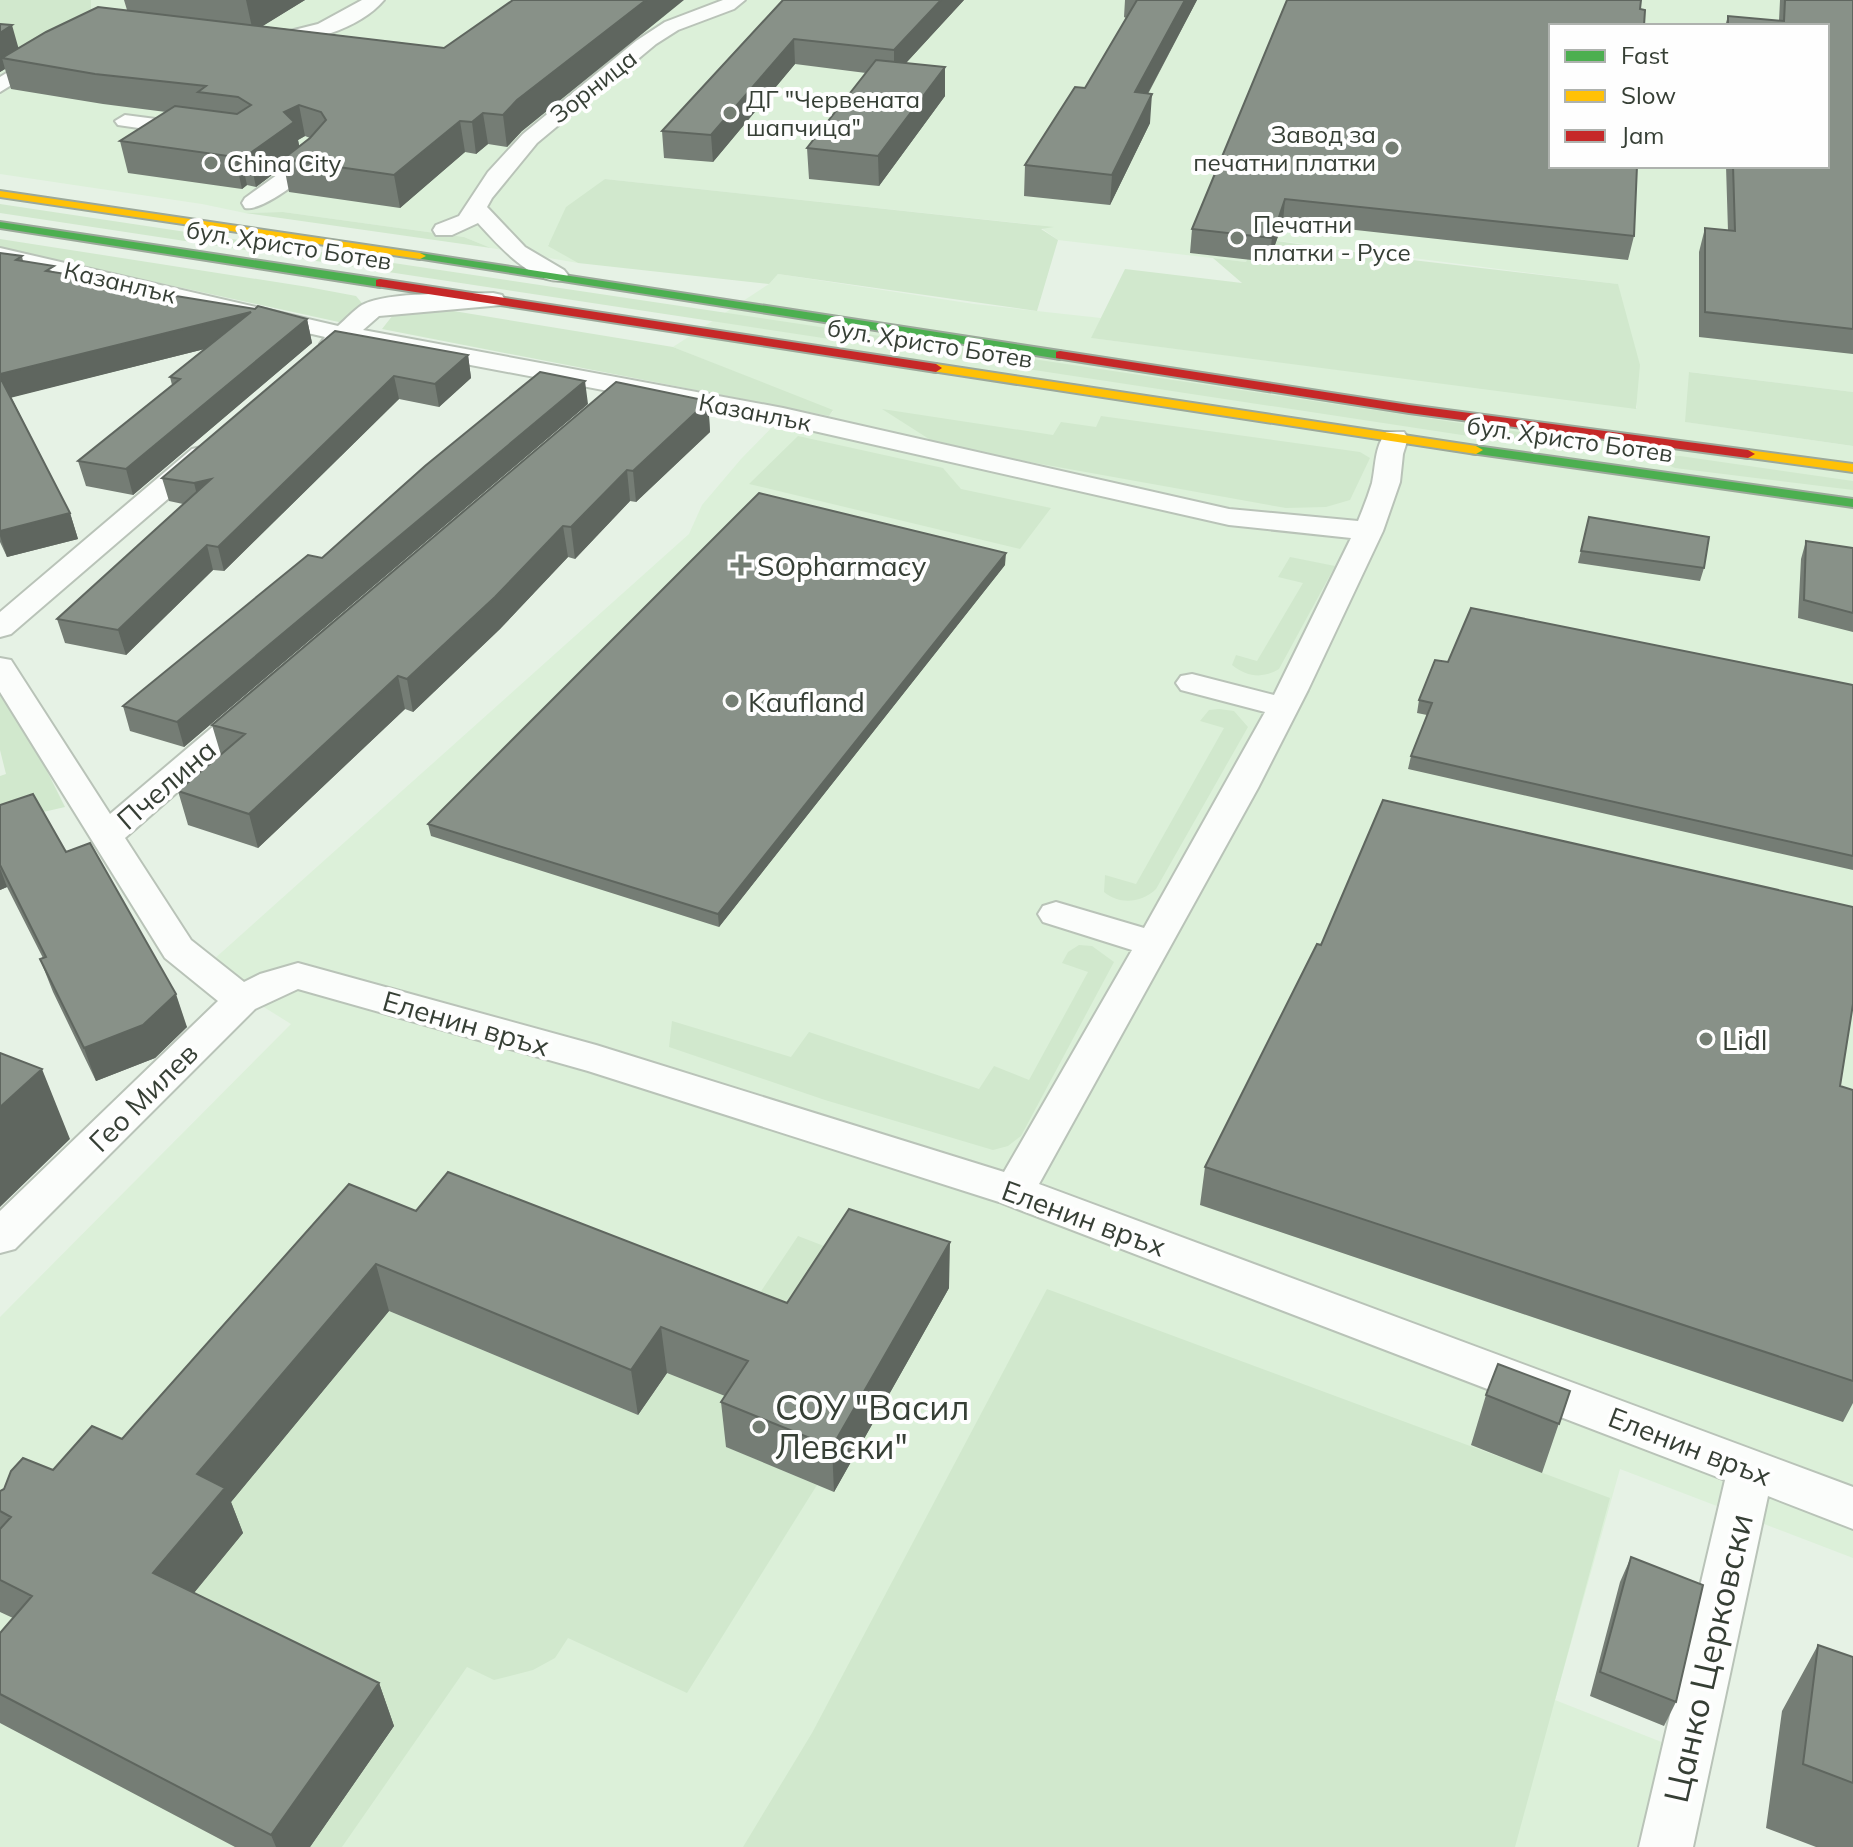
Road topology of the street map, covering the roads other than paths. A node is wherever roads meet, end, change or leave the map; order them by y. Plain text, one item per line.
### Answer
1 (375, 0) edge
2 (736, 0) edge
3 (243, 44) edge
4 (64, 46) edge
5 (0, 86) edge
6 (125, 121) dead end
7 (214, 133) edge
8 (304, 145) edge
9 (0, 194) edge
10 (253, 203) dead end
11 (475, 207) junction
12 (0, 225) edge
13 (444, 230) dead end
14 (0, 255) edge
15 (323, 274) junction
16 (556, 275) junction
17 (493, 300) junction
18 (371, 310) junction
19 (343, 334) junction
20 (308, 364) edge
21 (627, 388) junction
22 (602, 409) edge
23 (225, 435) edge
24 (1614, 436) junction
25 (1395, 438) junction
26 (1604, 468) junction
27 (1853, 468) edge
28 (1853, 503) edge
29 (1369, 531) junction
30 (0, 628) edge
31 (0, 667) edge
32 (1192, 683) dead end
33 (275, 690) edge
34 (1283, 707) junction
35 (106, 836) junction
36 (1056, 914) dead end
37 (1151, 943) junction
38 (298, 976) joint
39 (242, 1000) junction
40 (1014, 1191) junction
41 (0, 1237) edge
42 (1751, 1468) junction
43 (1853, 1508) edge
44 (1666, 1847) edge

1 - 3 street
2 - 11 street, Зорница
4 - 5 street
6 - 7 street
8 - 10 street
9 - 16 highway, бул. Христо Ботев
11 - 13 street, Зорница
11 - 16 street
12 - 15 highway, бул. Христо Ботев
14 - 19 street, Казанлък
15 - 17 highway, бул. Христо Ботев
15 - 18 street
16 - 24 highway, бул. Христо Ботев
17 - 18 street
17 - 25 highway, бул. Христо Ботев
18 - 19 street
19 - 20 street
19 - 21 street, Казанлък
21 - 22 street
21 - 29 street, Казанлък
23 - 30 street
24 - 26 highway
24 - 27 highway, бул. Христо Ботев
25 - 26 highway, бул. Христо Ботев
25 - 29 street
26 - 28 highway, бул. Христо Ботев
29 - 34 street
31 - 35 street
32 - 34 street
33 - 35 street, Пчелина
34 - 37 street
35 - 39 street
36 - 37 street
37 - 40 street
38 - 39 street, Гео Милев
38 - 40 street, Еленин връх
39 - 41 street, Гео Милев
40 - 42 street, Еленин връх
42 - 43 street, Еленин връх
42 - 44 street, Цанко Церковски

